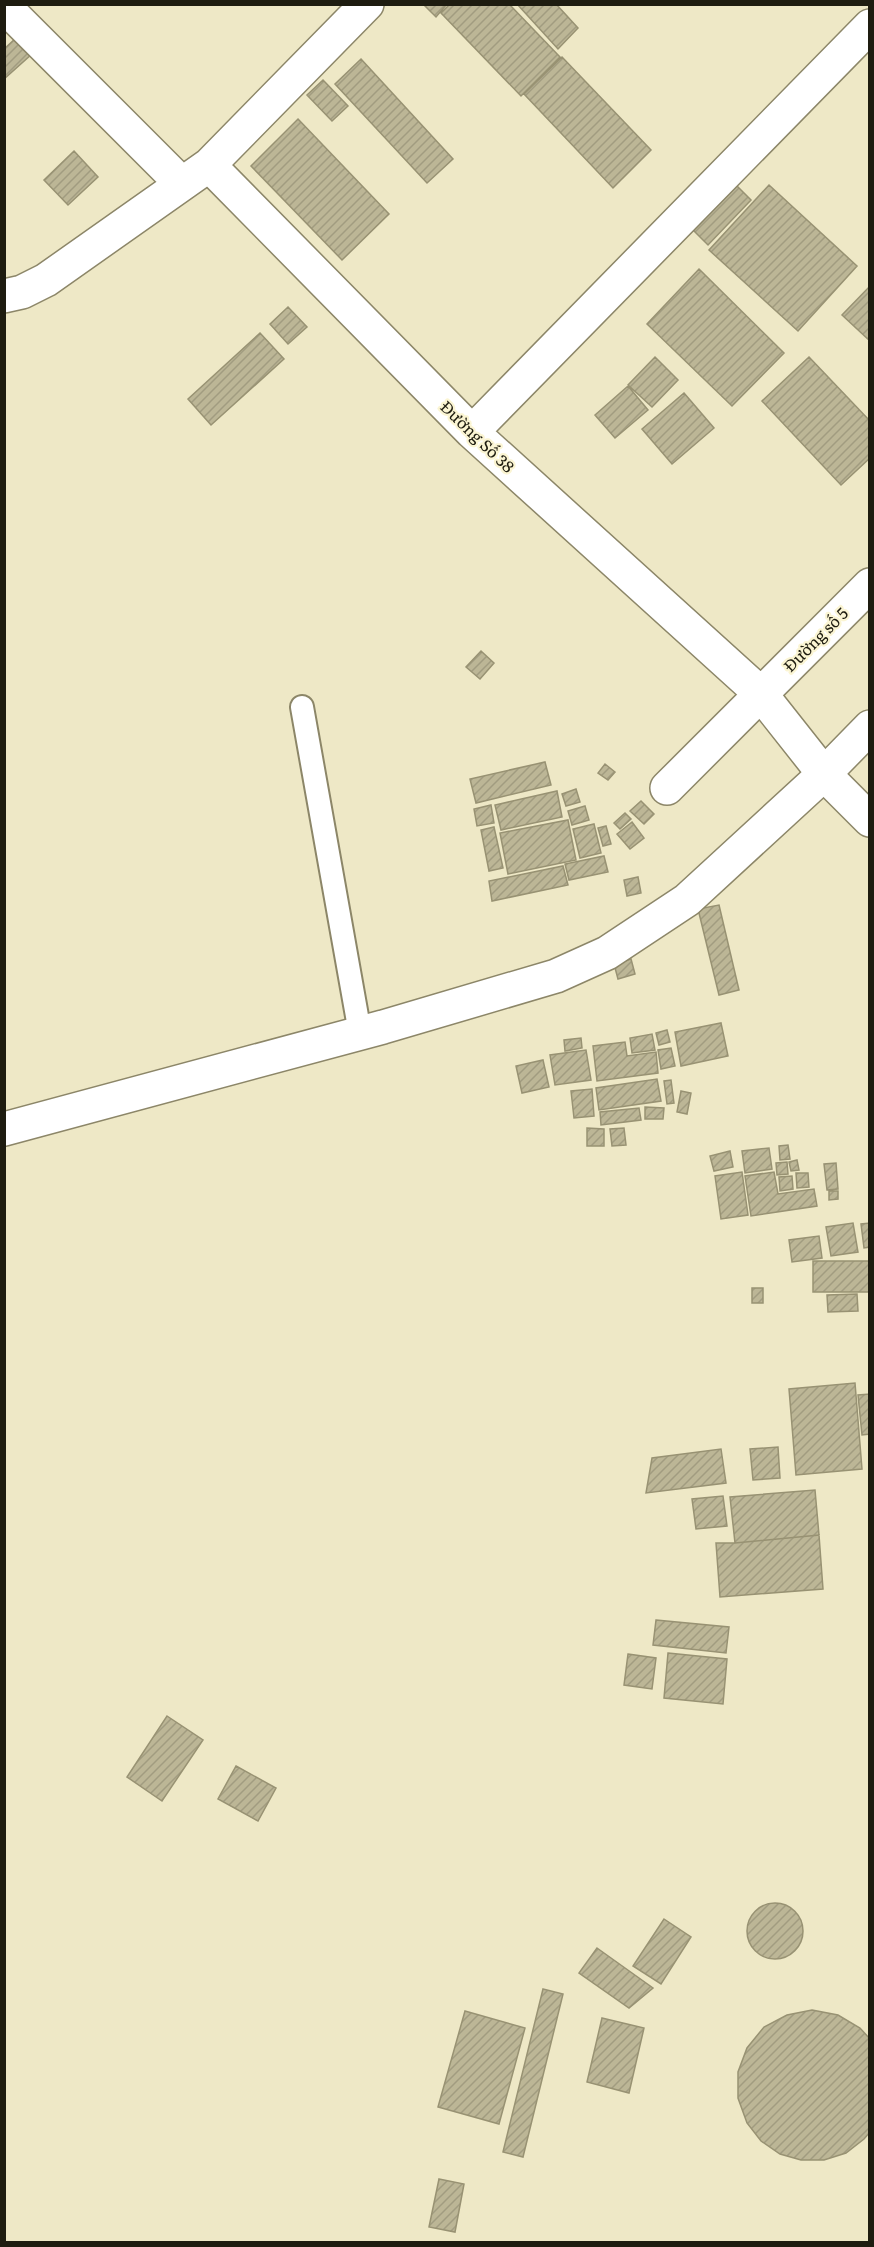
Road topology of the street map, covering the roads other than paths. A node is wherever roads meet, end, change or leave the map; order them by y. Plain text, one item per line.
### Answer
1 (368, 4) edge
2 (4, 6) edge
3 (870, 26) edge
4 (209, 165) junction
5 (182, 184) junction
6 (4, 296) edge
7 (472, 432) junction
8 (870, 585) edge
9 (760, 693) junction
10 (302, 707) dead end
11 (870, 727) edge
12 (824, 774) junction
13 (667, 788) dead end
14 (870, 820) edge
15 (360, 1033) junction
16 (4, 1129) edge

1 - 4 street
2 - 5 street
3 - 7 street
4 - 5 street
4 - 7 street, Đường Số 38
5 - 6 street
7 - 9 street, Đường Số 38
8 - 9 street, Đường số 5
9 - 12 street, Đường Số 38
9 - 13 street, Đường số 5
10 - 15 lane
11 - 12 street
12 - 14 street, Đường Số 38
12 - 15 street
15 - 16 street

